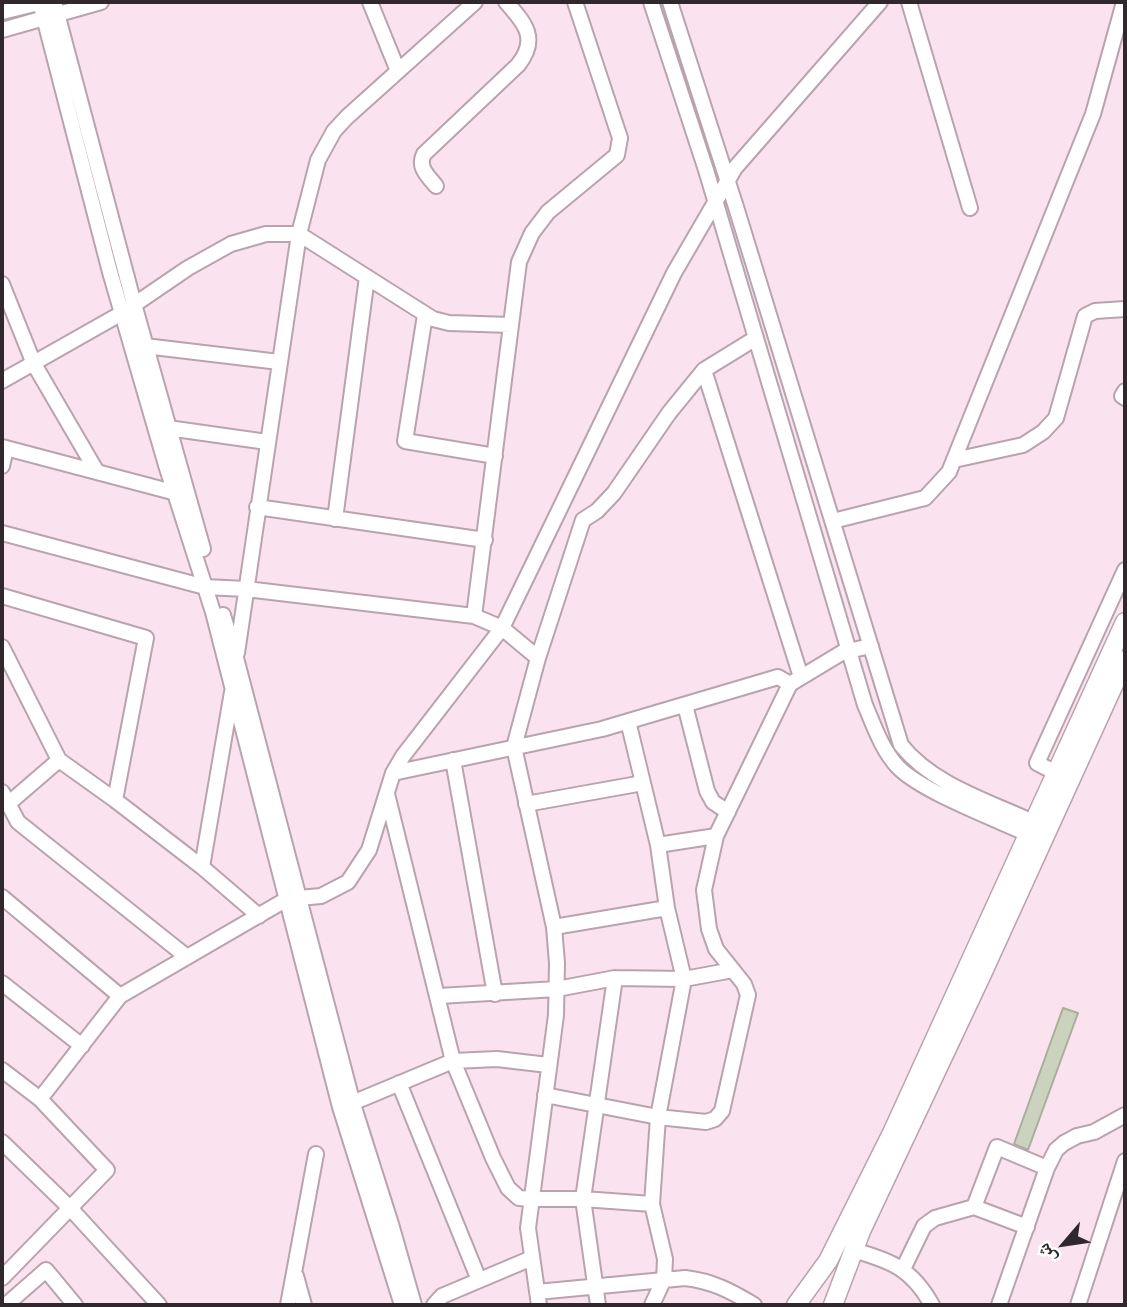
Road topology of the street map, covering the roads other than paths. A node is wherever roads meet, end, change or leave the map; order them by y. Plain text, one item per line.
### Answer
1 (41, 2) edge
2 (101, 2) edge
3 (370, 2) edge
4 (475, 2) edge
5 (506, 2) edge
6 (575, 2) edge
7 (651, 2) edge
8 (670, 2) edge
9 (880, 2) edge
10 (909, 2) edge
11 (1124, 2) edge
12 (52, 11) edge
13 (2, 12) edge
14 (2, 30) edge
15 (398, 71) junction
16 (728, 181) junction
17 (436, 186) dead end
18 (715, 202) junction
19 (970, 208) dead end
20 (299, 234) junction
21 (367, 277) junction
22 (2, 284) edge
23 (128, 309) junction
24 (1125, 309) edge
25 (425, 315) junction
26 (511, 325) junction
27 (756, 338) junction
28 (145, 345) junction
29 (279, 362) junction
30 (34, 364) junction
31 (704, 370) junction
32 (2, 381) edge
33 (1125, 391) edge
34 (1125, 398) edge
35 (168, 428) junction
36 (267, 442) junction
37 (4, 448) edge
38 (495, 456) junction
39 (954, 460) junction
40 (2, 466) edge
41 (97, 472) junction
42 (180, 494) junction
43 (257, 508) junction
44 (335, 519) junction
45 (832, 521) junction
46 (2, 533) edge
47 (485, 540) junction
48 (1125, 570) edge
49 (210, 587) junction
50 (246, 589) junction
51 (2, 596) edge
52 (474, 616) junction
53 (1125, 622) edge
54 (502, 628) junction
55 (871, 646) junction
56 (2, 647) edge
57 (849, 651) junction
58 (236, 658) junction
59 (538, 658) junction
60 (1125, 660) edge
61 (796, 681) junction
62 (233, 688) junction
63 (685, 705) junction
64 (628, 721) junction
65 (514, 747) junction
66 (59, 760) junction
67 (453, 760) junction
68 (393, 773) junction
69 (1056, 773) junction
70 (643, 783) junction
71 (387, 793) junction
72 (5, 798) edge
73 (115, 800) junction
74 (526, 804) junction
75 (728, 812) junction
76 (1030, 828) junction
77 (716, 836) junction
78 (658, 845) junction
79 (202, 867) junction
80 (2, 897) edge
81 (293, 898) junction
82 (667, 908) junction
83 (259, 916) junction
84 (554, 927) junction
85 (187, 957) junction
86 (733, 970) junction
87 (615, 978) junction
88 (684, 979) junction
89 (2, 983) edge
90 (557, 989) junction
91 (495, 994) junction
92 (120, 996) junction
93 (439, 996) junction
94 (82, 1045) junction
95 (453, 1061) junction
96 (548, 1065) junction
97 (2, 1070) edge
98 (399, 1083) junction
99 (545, 1095) junction
100 (40, 1099) junction
101 (597, 1105) junction
102 (346, 1106) junction
103 (1125, 1115) edge
104 (658, 1117) junction
105 (2, 1142) edge
106 (316, 1154) dead end
107 (1125, 1161) edge
108 (1047, 1168) junction
109 (531, 1199) junction
110 (583, 1199) junction
111 (652, 1204) junction
112 (975, 1207) junction
113 (70, 1209) junction
114 (1027, 1227) junction
115 (853, 1250) junction
116 (532, 1258) junction
117 (903, 1269) junction
118 (294, 1271) junction
119 (2, 1278) edge
120 (664, 1279) junction
121 (480, 1280) junction
122 (596, 1288) junction
123 (538, 1299) edge
124 (22, 1300) edge
125 (6, 1305) edge
126 (75, 1305) edge
127 (159, 1305) edge
128 (288, 1305) edge
129 (304, 1305) edge
130 (402, 1305) edge
131 (414, 1305) edge
132 (433, 1305) edge
133 (598, 1305) edge
134 (652, 1305) edge
135 (754, 1305) edge
136 (796, 1305) edge
137 (833, 1305) edge
138 (932, 1305) edge
139 (999, 1305) edge
140 (1078, 1305) edge

1 - 12 street
1 - 13 street
2 - 12 street
3 - 15 street
4 - 15 street
5 - 17 street
6 - 26 street
7 - 18 street
8 - 16 street
9 - 16 street
10 - 19 street
11 - 39 street
12 - 14 street
12 - 23 street
15 - 20 street
16 - 18 street
16 - 45 street
18 - 27 street
18 - 54 street
20 - 21 street
20 - 23 street
20 - 29 street
21 - 25 street
21 - 44 street
22 - 30 street
23 - 28 street
23 - 30 street
23 - 42 street
24 - 39 street
25 - 26 street
25 - 38 street
26 - 38 street
27 - 31 street
27 - 57 street
28 - 29 street
28 - 35 street
29 - 36 street
30 - 32 street
30 - 41 street
31 - 59 street
31 - 61 street
33 - 34 street
35 - 36 street
35 - 42 street
36 - 43 street
37 - 40 street
37 - 41 street
38 - 47 street
39 - 45 street
41 - 42 street
42 - 49 street
43 - 44 street
43 - 50 street
44 - 47 street
45 - 55 street
46 - 49 street
47 - 52 street
48 - 69 street
49 - 50 street
49 - 58 street
49 - 62 street
50 - 52 street
50 - 58 street
51 - 73 street
52 - 54 street
53 - 69 main road
54 - 59 street
54 - 68 street
55 - 57 street
55 - 76 street
56 - 66 street
57 - 61 street
57 - 76 street
58 - 81 street
59 - 65 street
60 - 115 main road
61 - 63 street
61 - 75 street
62 - 79 street
62 - 81 street
63 - 64 street
63 - 75 street
64 - 65 street
64 - 70 street
65 - 67 street
65 - 74 street
66 - 72 street
66 - 73 street
67 - 68 street
67 - 91 street
68 - 71 street
69 - 76 main road
70 - 74 street
70 - 78 street
71 - 81 street
71 - 93 street
72 - 85 street
73 - 79 street
74 - 84 street
75 - 77 street
76 - 136 main road
77 - 78 street
77 - 86 street
78 - 82 street
79 - 83 street
80 - 92 street
81 - 83 street
81 - 102 street
82 - 84 street
82 - 88 street
83 - 85 street
84 - 90 street
85 - 92 street
86 - 88 street
86 - 104 street
87 - 88 street
87 - 90 street
87 - 101 street
88 - 104 street
89 - 94 street
90 - 91 street
90 - 96 street
91 - 93 street
92 - 94 street
93 - 95 street
94 - 100 street
95 - 96 street
95 - 98 street
95 - 109 street
96 - 99 street
97 - 100 street
98 - 102 street
98 - 121 street
99 - 101 street
99 - 109 street
100 - 113 street
101 - 104 street
101 - 110 street
102 - 130 street
102 - 131 street
103 - 108 street
104 - 111 street
105 - 113 street
106 - 118 street
107 - 140 street
108 - 112 street
108 - 114 street
109 - 110 street
109 - 116 street
110 - 111 street
110 - 122 street
111 - 120 street
112 - 114 street
112 - 117 street
113 - 119 street
113 - 127 street
114 - 139 street
115 - 117 street
115 - 137 main road
116 - 121 street
116 - 123 street
117 - 138 street
118 - 128 street
118 - 129 street
120 - 122 street
120 - 134 street
120 - 135 street
121 - 132 street
122 - 123 street
122 - 133 street
124 - 125 street
124 - 126 street

